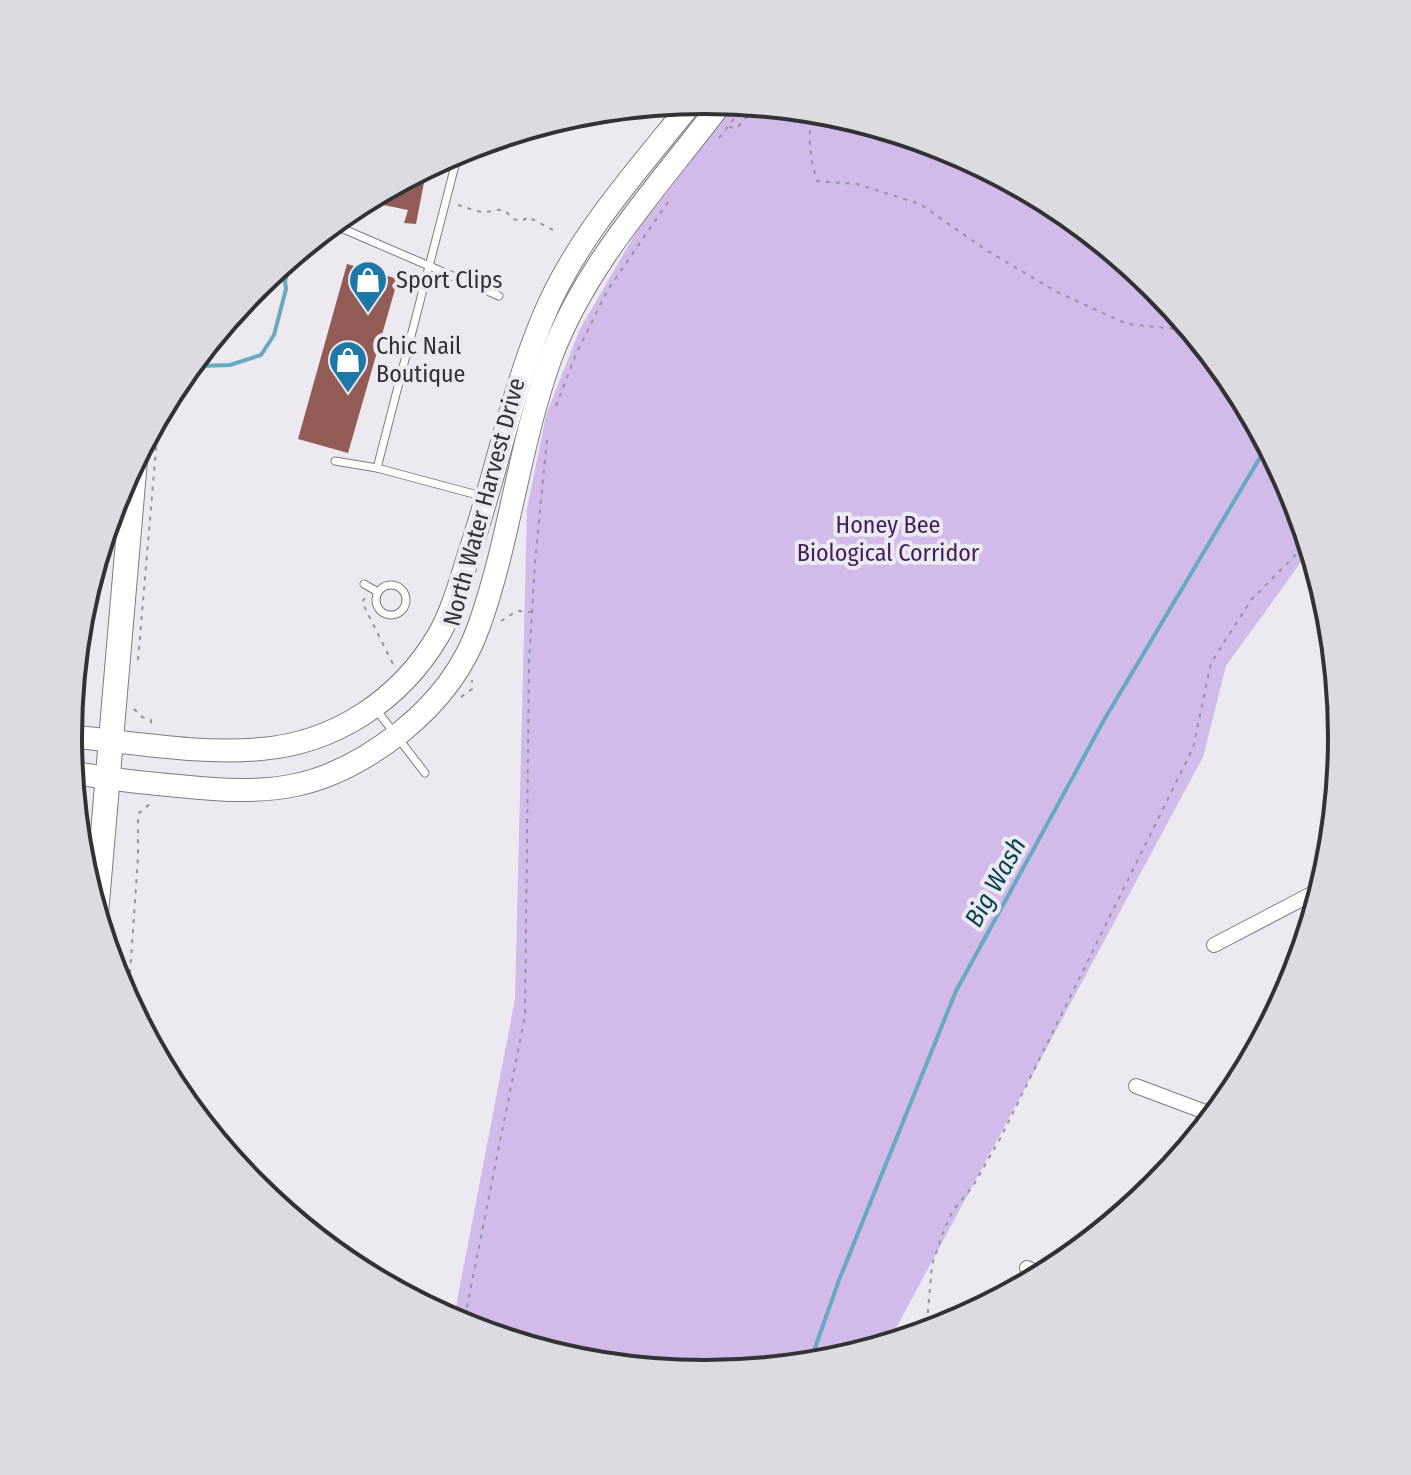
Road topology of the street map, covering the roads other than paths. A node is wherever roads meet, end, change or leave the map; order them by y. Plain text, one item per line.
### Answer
1 (724, 114) edge
2 (682, 115) edge
3 (454, 167) edge
4 (345, 230) edge
5 (428, 266) junction
6 (499, 296) dead end
7 (335, 461) dead end
8 (377, 468) junction
9 (132, 492) edge
10 (487, 497) junction
11 (371, 588) joint
12 (375, 707) junction
13 (395, 737) junction
14 (82, 738) edge
15 (112, 741) junction
16 (425, 773) dead end
17 (83, 774) edge
18 (108, 779) junction
19 (99, 881) edge
20 (1309, 895) edge
21 (1214, 945) dead end
22 (1136, 1086) dead end
23 (1204, 1112) edge
24 (1027, 1268) dead end
25 (1030, 1269) edge

1 - 13 street, North Water Harvest Drive
2 - 10 street, North Water Harvest Drive
3 - 5 lane
4 - 5 lane
5 - 6 lane
5 - 8 lane
7 - 8 lane
8 - 10 lane
9 - 15 main road
10 - 12 street, North Water Harvest Drive
11 - 11 lane
12 - 13 lane
12 - 15 street, North Water Harvest Drive
13 - 16 lane
13 - 18 street, North Water Harvest Drive
14 - 15 street, North Water Harvest Drive
15 - 18 main road
17 - 18 street, North Water Harvest Drive
18 - 19 main road
20 - 21 street
22 - 23 street
24 - 25 street

